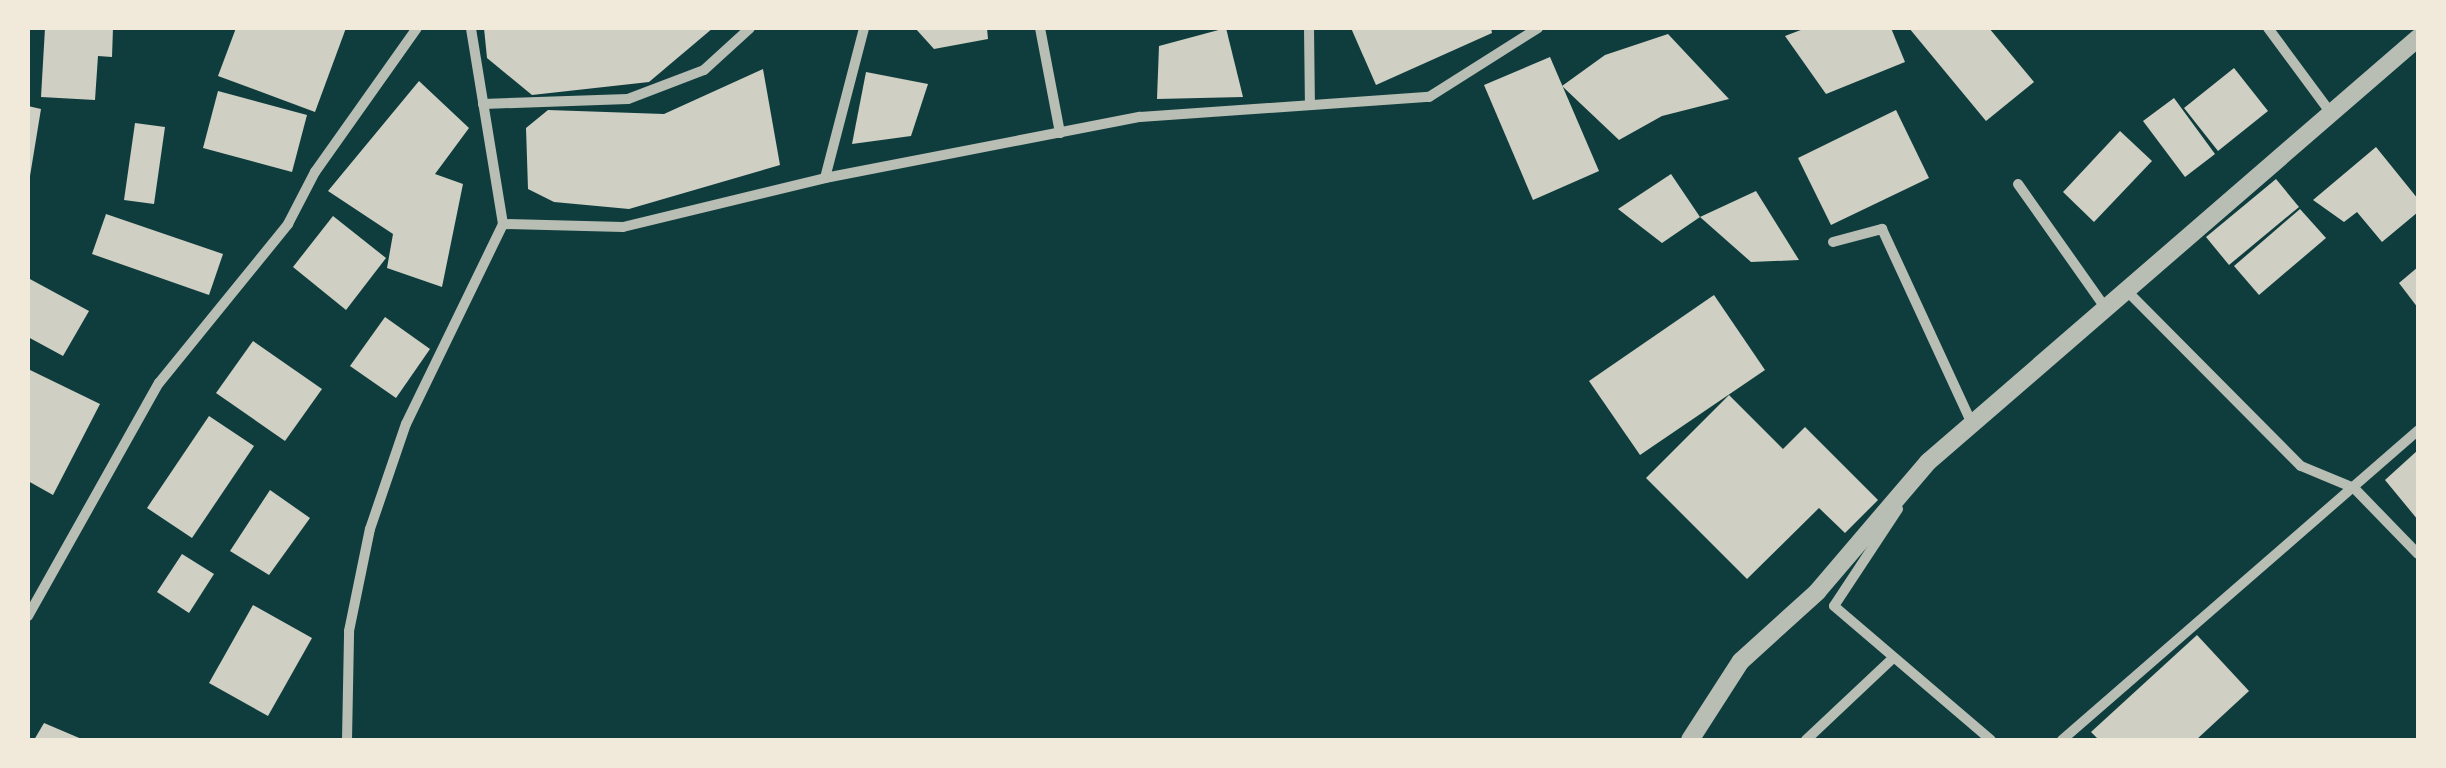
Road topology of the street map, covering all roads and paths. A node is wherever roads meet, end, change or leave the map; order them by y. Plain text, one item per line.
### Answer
1 (417, 28) edge
2 (471, 28) edge
3 (750, 28) edge
4 (864, 28) edge
5 (1040, 28) edge
6 (1309, 28) edge
7 (1538, 28) edge
8 (2268, 28) edge
9 (2418, 38) edge
10 (483, 104) junction
11 (1310, 105) junction
12 (2328, 110) junction
13 (1060, 132) junction
14 (825, 178) junction
15 (2018, 184) dead end
16 (504, 224) junction
17 (1833, 242) dead end
18 (2126, 289) junction
19 (2107, 311) junction
20 (1974, 427) junction
21 (2418, 430) edge
22 (1928, 462) junction
23 (2354, 488) junction
24 (2418, 554) edge
25 (28, 616) edge
26 (1892, 659) junction
27 (347, 740) edge
28 (1690, 740) edge
29 (1806, 740) edge
30 (1991, 740) edge
31 (2062, 740) edge

1 - 25 street
2 - 10 street
3 - 10 street
4 - 14 street
5 - 13 street
6 - 11 street
7 - 11 street
8 - 12 street
9 - 12 street
10 - 16 street
11 - 13 street
12 - 18 street
13 - 14 street
14 - 16 street
15 - 19 street
16 - 27 street
17 - 20 street
18 - 19 street
18 - 23 street
19 - 20 street
20 - 22 street
21 - 23 street
22 - 26 street
22 - 28 street
23 - 24 street
23 - 31 street
26 - 29 street
26 - 30 street

